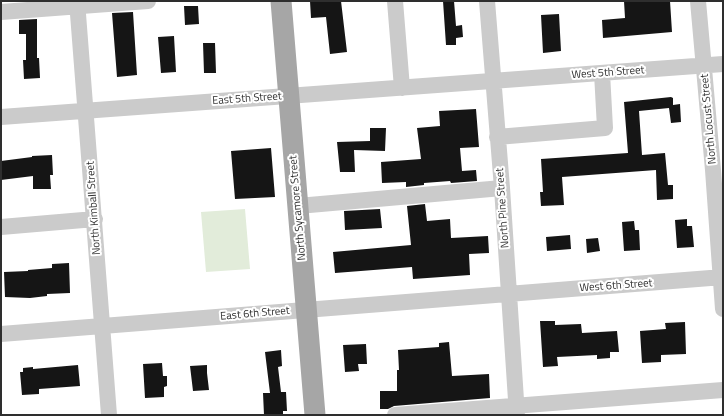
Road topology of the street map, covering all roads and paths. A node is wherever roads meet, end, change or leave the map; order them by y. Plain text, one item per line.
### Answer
1 (148, 1) edge
2 (282, 1) edge
3 (395, 1) edge
4 (487, 1) edge
5 (698, 1) edge
6 (77, 4) edge
7 (1, 12) edge
8 (723, 64) edge
9 (704, 66) junction
10 (602, 73) junction
11 (492, 81) junction
12 (402, 88) junction
13 (289, 96) junction
14 (86, 111) junction
15 (1, 117) edge
16 (497, 137) junction
17 (718, 170) edge
18 (502, 188) junction
19 (298, 206) junction
20 (95, 219) junction
21 (1, 227) edge
22 (722, 277) edge
23 (509, 294) junction
24 (723, 309) edge
25 (306, 310) junction
26 (103, 326) junction
27 (1, 334) edge
28 (723, 390) edge
29 (516, 410) edge
30 (109, 415) edge
31 (315, 415) edge
32 (395, 415) edge

1 - 6 street
2 - 13 main road, North Sycamore Street
3 - 12 street
4 - 11 street, North Pine Street
5 - 9 street, North Locust Street
6 - 7 street
6 - 14 street, North Kimball Street
8 - 9 street, West 5th Street
9 - 10 street, West 5th Street
9 - 17 street, North Locust Street
10 - 11 street, West 5th Street
10 - 16 street
11 - 12 street, East 5th Street
11 - 16 street, North Pine Street
12 - 13 street, East 5th Street
13 - 14 street, East 5th Street
13 - 19 main road, North Sycamore Street
14 - 15 street, East 5th Street
14 - 20 street, North Kimball Street
16 - 18 street, North Pine Street
17 - 22 street, North Locust Street
18 - 19 street
18 - 23 street, North Pine Street
19 - 25 main road, North Sycamore Street
20 - 21 street
20 - 26 street, North Kimball Street
22 - 23 street, West 6th Street
22 - 24 street, North Locust Street
23 - 25 street, East 6th Street
23 - 29 street, North Pine Street
25 - 26 street, East 6th Street
25 - 31 main road, North Sycamore Street
26 - 27 street, East 6th Street
26 - 30 street, North Kimball Street
28 - 29 street
29 - 32 street

